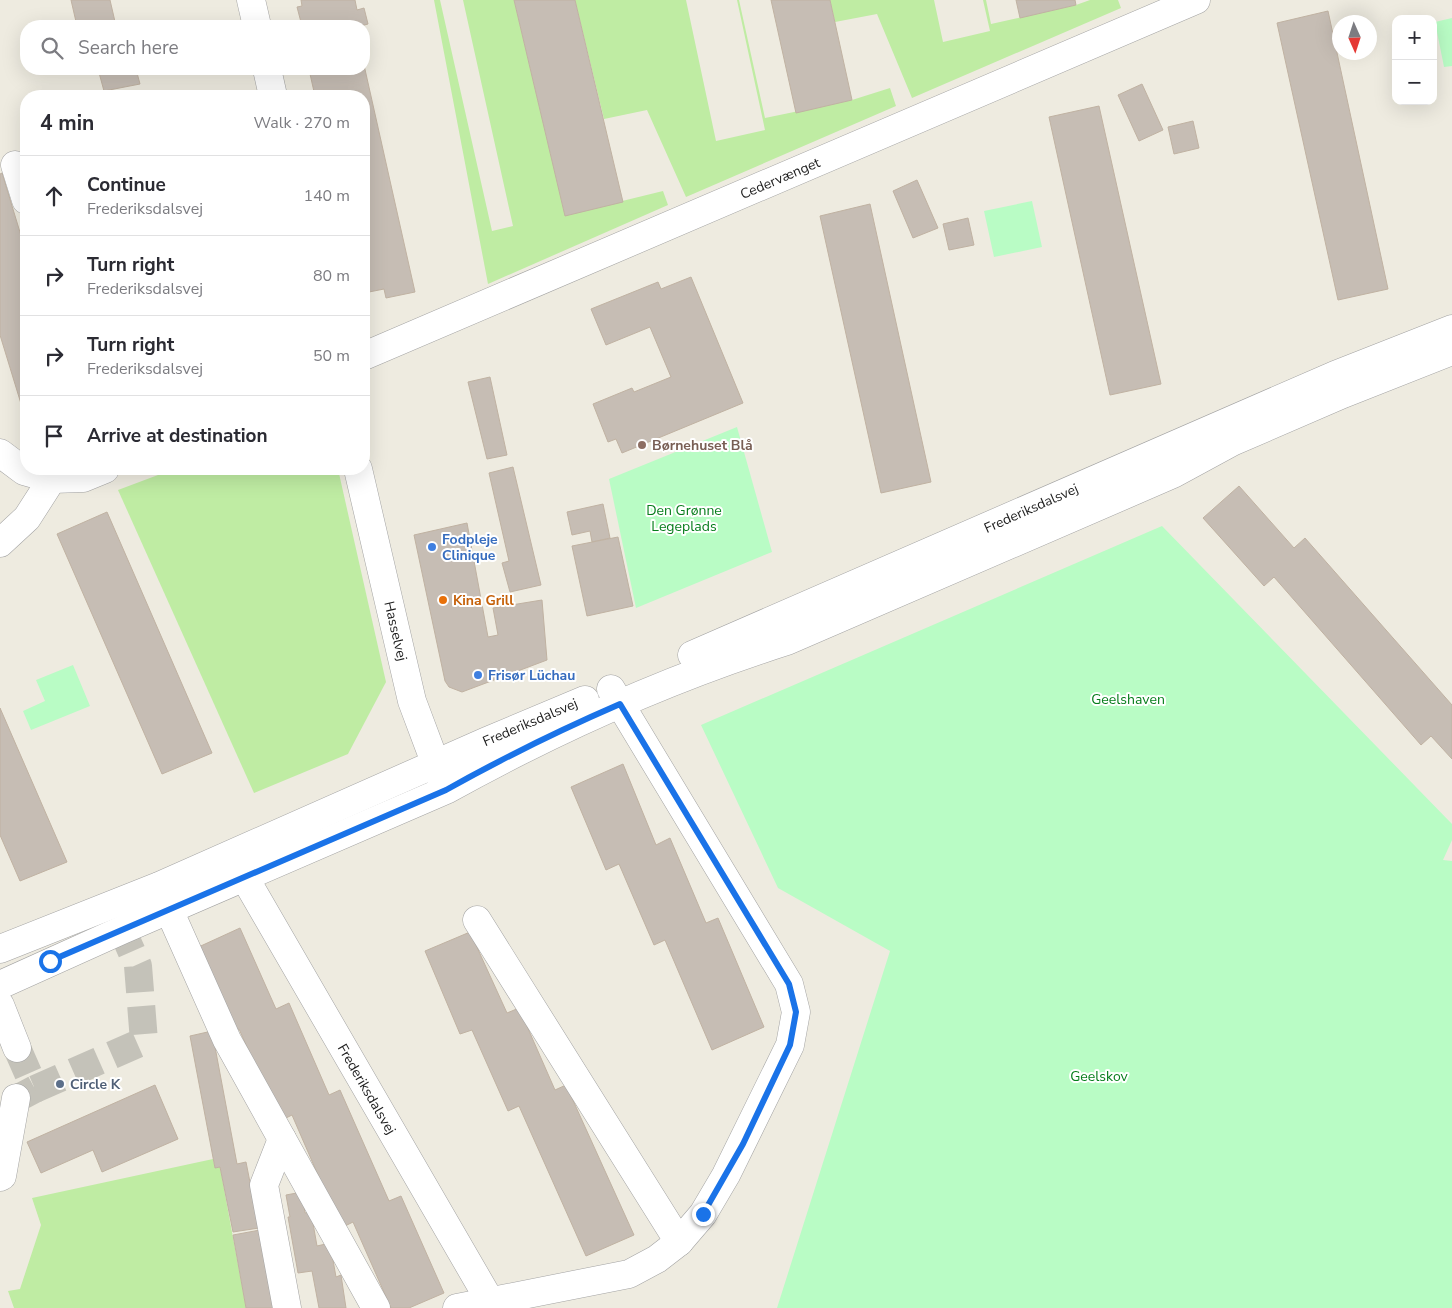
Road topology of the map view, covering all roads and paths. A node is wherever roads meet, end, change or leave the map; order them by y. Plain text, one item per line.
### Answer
1 (251, 0) edge
2 (1196, 0) edge
3 (256, 20) edge
4 (268, 75) edge
5 (272, 90) edge
6 (15, 165) dead end
7 (20, 181) edge
8 (1452, 329) edge
9 (1452, 351) edge
10 (370, 353) edge
11 (0, 453) edge
12 (20, 468) edge
13 (36, 475) edge
14 (90, 475) edge
15 (359, 475) edge
16 (52, 480) junction
17 (0, 543) edge
18 (615, 696) junction
19 (434, 764) junction
20 (446, 790) junction
21 (238, 866) junction
22 (164, 898) junction
23 (477, 920) dead end
24 (0, 949) edge
25 (0, 985) edge
26 (0, 1005) edge
27 (18, 1048) tunnel mouth
28 (16, 1098) tunnel mouth
29 (282, 1139) junction
30 (0, 1177) edge
31 (679, 1242) junction
32 (490, 1301) junction
33 (287, 1308) edge
34 (376, 1308) edge
35 (457, 1308) edge

1 - 3 street
2 - 10 street, Cedervænget
4 - 5 street
6 - 7 street
8 - 18 street, Frederiksdalsvej
9 - 18 street, Frederiksdalsvej
11 - 12 street
13 - 16 street
14 - 16 street
15 - 19 street, Hasselvej
16 - 17 street
18 - 19 street, Frederiksdalsvej
18 - 20 street, Frederiksdalsvej
18 - 31 street
19 - 20 street, Hasselvej
19 - 21 street, Frederiksdalsvej
20 - 21 street, Frederiksdalsvej
21 - 22 street, Frederiksdalsvej
21 - 32 street, Frederiksdalsvej
22 - 24 street, Frederiksdalsvej
22 - 25 street, Frederiksdalsvej
22 - 29 street
23 - 31 street
26 - 27 street
28 - 30 street
29 - 33 street
29 - 34 street
31 - 32 street
32 - 35 street

